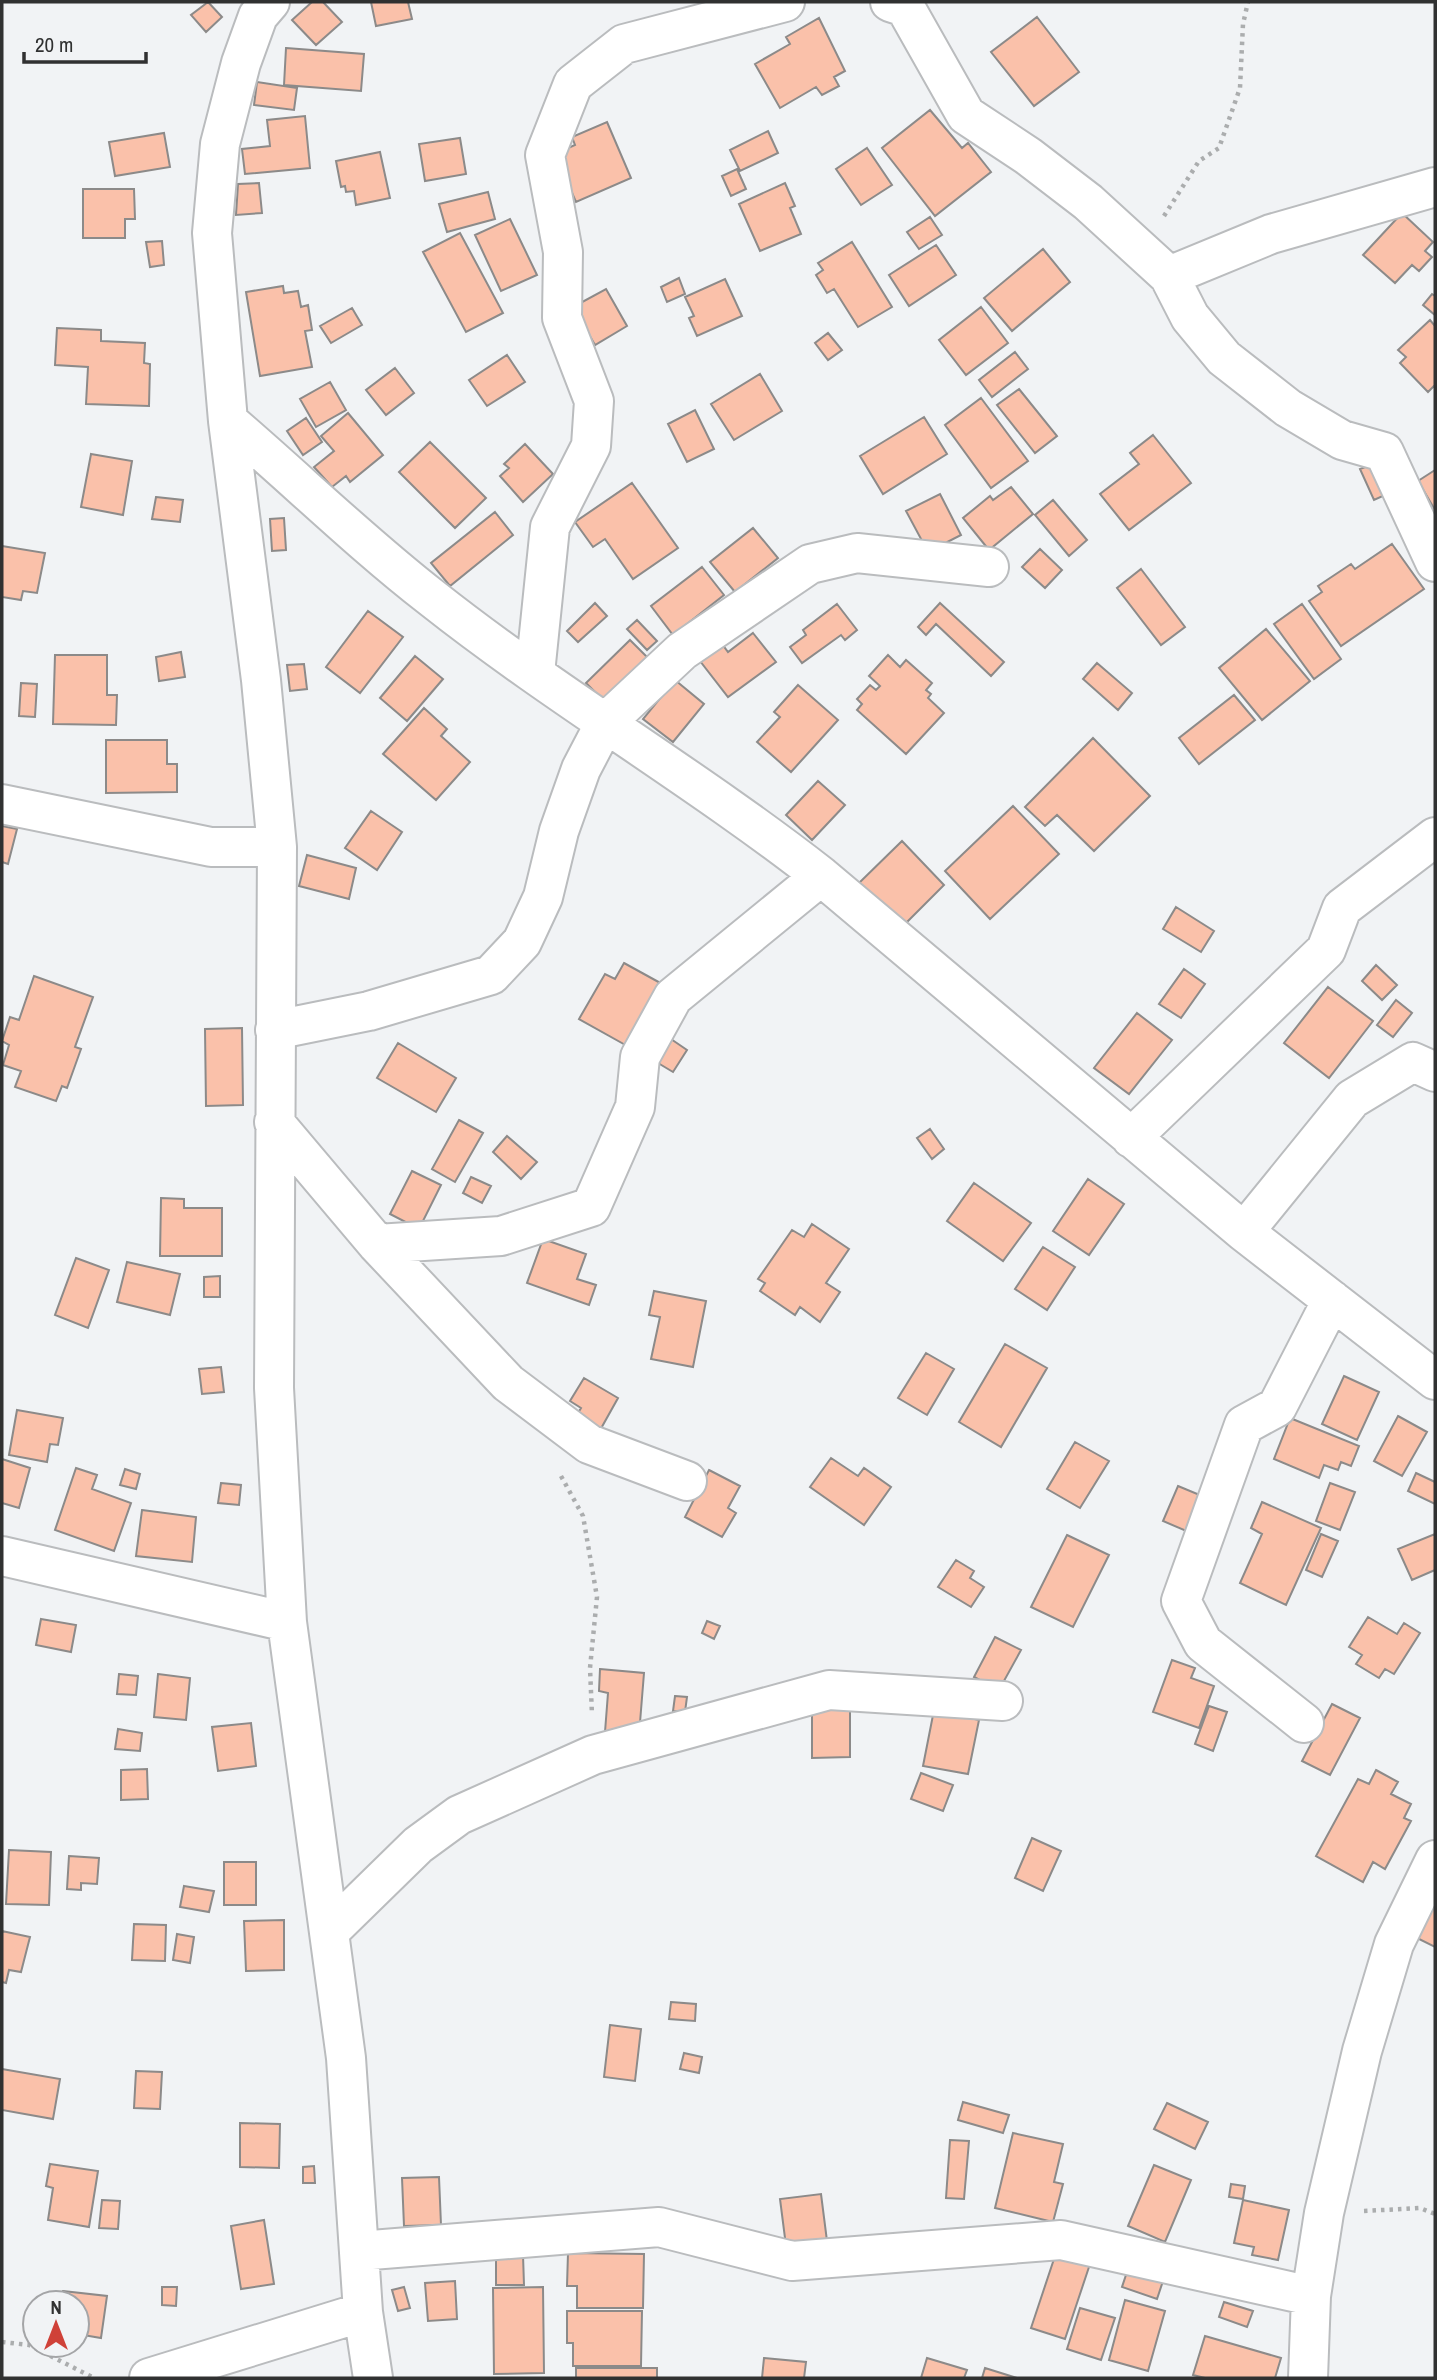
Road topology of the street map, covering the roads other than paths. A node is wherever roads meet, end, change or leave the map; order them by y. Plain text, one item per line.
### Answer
1 (270, 2) edge
2 (785, 2) edge
3 (890, 2) edge
4 (1435, 187) edge
5 (1169, 276) junction
6 (228, 421) junction
7 (1435, 562) edge
8 (989, 566) dead end
9 (535, 673) junction
10 (605, 723) junction
11 (2, 804) edge
12 (1435, 837) edge
13 (277, 847) junction
14 (821, 876) junction
15 (275, 1030) junction
16 (1435, 1072) edge
17 (274, 1122) junction
18 (1131, 1138) junction
19 (1244, 1232) junction
20 (377, 1244) junction
21 (1332, 1300) junction
22 (1435, 1380) edge
23 (687, 1481) dead end
24 (2, 1556) edge
25 (287, 1622) junction
26 (1003, 1701) dead end
27 (1304, 1723) dead end
28 (1435, 1860) edge
29 (329, 1932) junction
30 (359, 2250) junction
31 (1311, 2295) junction
32 (363, 2312) junction
33 (149, 2378) edge
34 (373, 2378) edge
35 (1308, 2378) edge

1 - 6 street
2 - 9 street
3 - 5 street
4 - 5 street
5 - 7 street
6 - 9 street
6 - 13 street
8 - 10 street
9 - 10 street
10 - 14 street
10 - 15 street
11 - 13 street
12 - 18 street
13 - 15 street
14 - 18 street
14 - 20 street
15 - 17 street
16 - 19 street
17 - 20 street
17 - 25 street
18 - 19 street
19 - 21 street
20 - 23 street
21 - 22 street
21 - 27 street
24 - 25 street
25 - 29 street
26 - 29 street
28 - 31 street
29 - 30 street
30 - 31 street
30 - 32 street
31 - 35 street
32 - 33 street
32 - 34 street

